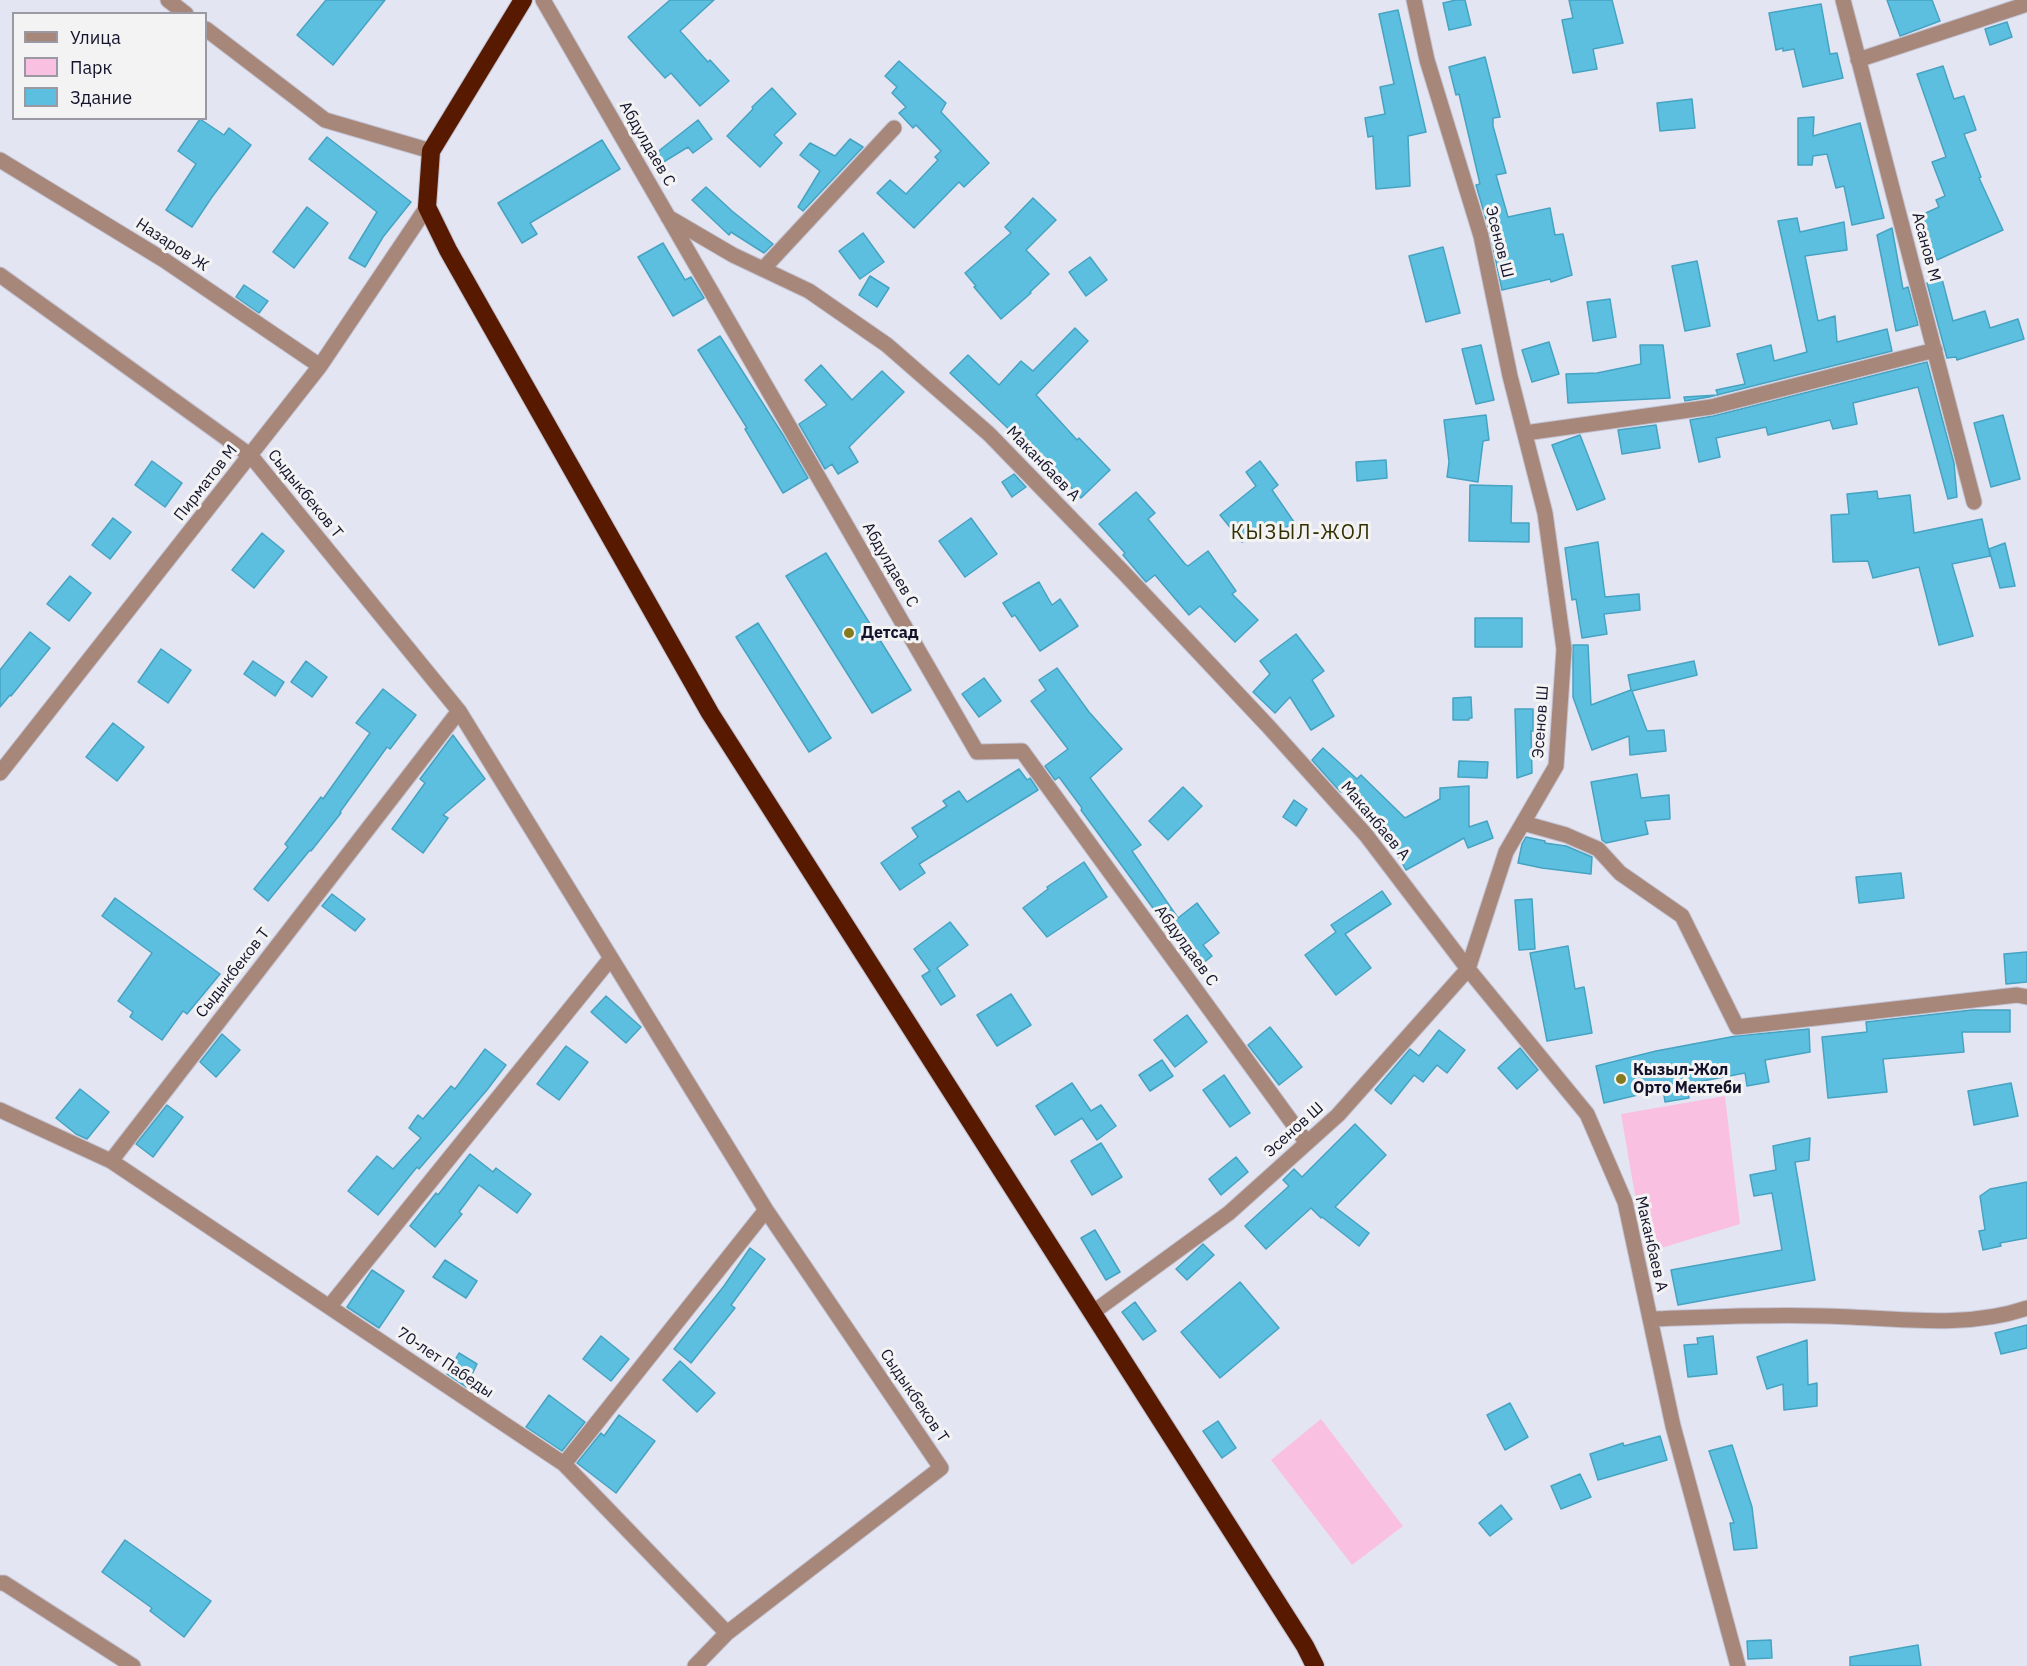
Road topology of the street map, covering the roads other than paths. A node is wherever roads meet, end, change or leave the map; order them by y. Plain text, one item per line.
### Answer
1 (168, 0) edge
2 (523, 0) edge
3 (543, 0) edge
4 (1414, 0) edge
5 (1843, 0) edge
6 (2027, 4) edge
7 (183, 12) edge
8 (207, 29) edge
9 (1858, 60) junction
10 (894, 128) dead end
11 (431, 151) junction
12 (0, 160) edge
13 (427, 207) junction
14 (668, 217) junction
15 (763, 269) junction
16 (0, 275) edge
17 (1935, 350) junction
18 (320, 366) junction
19 (1524, 433) junction
20 (251, 456) junction
21 (1974, 502) dead end
22 (459, 711) junction
23 (0, 773) edge
24 (1523, 823) junction
25 (610, 958) junction
26 (1468, 969) junction
27 (2027, 997) edge
28 (0, 1110) edge
29 (1307, 1143) junction
30 (111, 1161) junction
31 (766, 1210) junction
32 (329, 1307) junction
33 (2027, 1308) edge
34 (1092, 1313) junction
35 (1650, 1319) junction
36 (564, 1464) junction
37 (0, 1583) edge
38 (727, 1632) junction
39 (133, 1666) edge
40 (695, 1666) edge
41 (1315, 1666) edge
42 (1738, 1666) edge

1 - 7 street
2 - 11 highway
3 - 14 street, Абдулдаев С
4 - 19 street, Эсенов Ш
5 - 9 street, Асанов М
6 - 9 street
8 - 11 street
9 - 17 street, Асанов М
10 - 15 street
11 - 13 highway
12 - 18 street, Назаров Ж
13 - 18 street, Пирматов М
13 - 34 highway
14 - 15 street, Маканбаев А
14 - 29 street, Абдулдаев С
15 - 26 street, Маканбаев А
16 - 20 street, Сыдыкбеков Т
17 - 19 street
17 - 21 street, Асанов М
18 - 20 street, Пирматов М
19 - 24 street, Эсенов Ш
20 - 22 street, Сыдыкбеков Т
20 - 23 street, Пирматов М
22 - 25 street, Сыдыкбеков Т
22 - 30 street, Сыдыкбеков Т
24 - 26 street, Эсенов Ш
24 - 27 street
25 - 31 street, Сыдыкбеков Т
25 - 32 street
26 - 29 street, Эсенов Ш
26 - 35 street, Маканбаев А
28 - 30 street
29 - 34 street, Эсенов Ш
30 - 32 street, 70-лет Пабеды
31 - 36 street
31 - 38 street, Сыдыкбеков Т
32 - 36 street, 70-лет Пабеды
33 - 35 street
34 - 41 highway
35 - 42 street, Маканбаев А
36 - 38 street, 70-лет Пабеды
37 - 39 street
38 - 40 street

